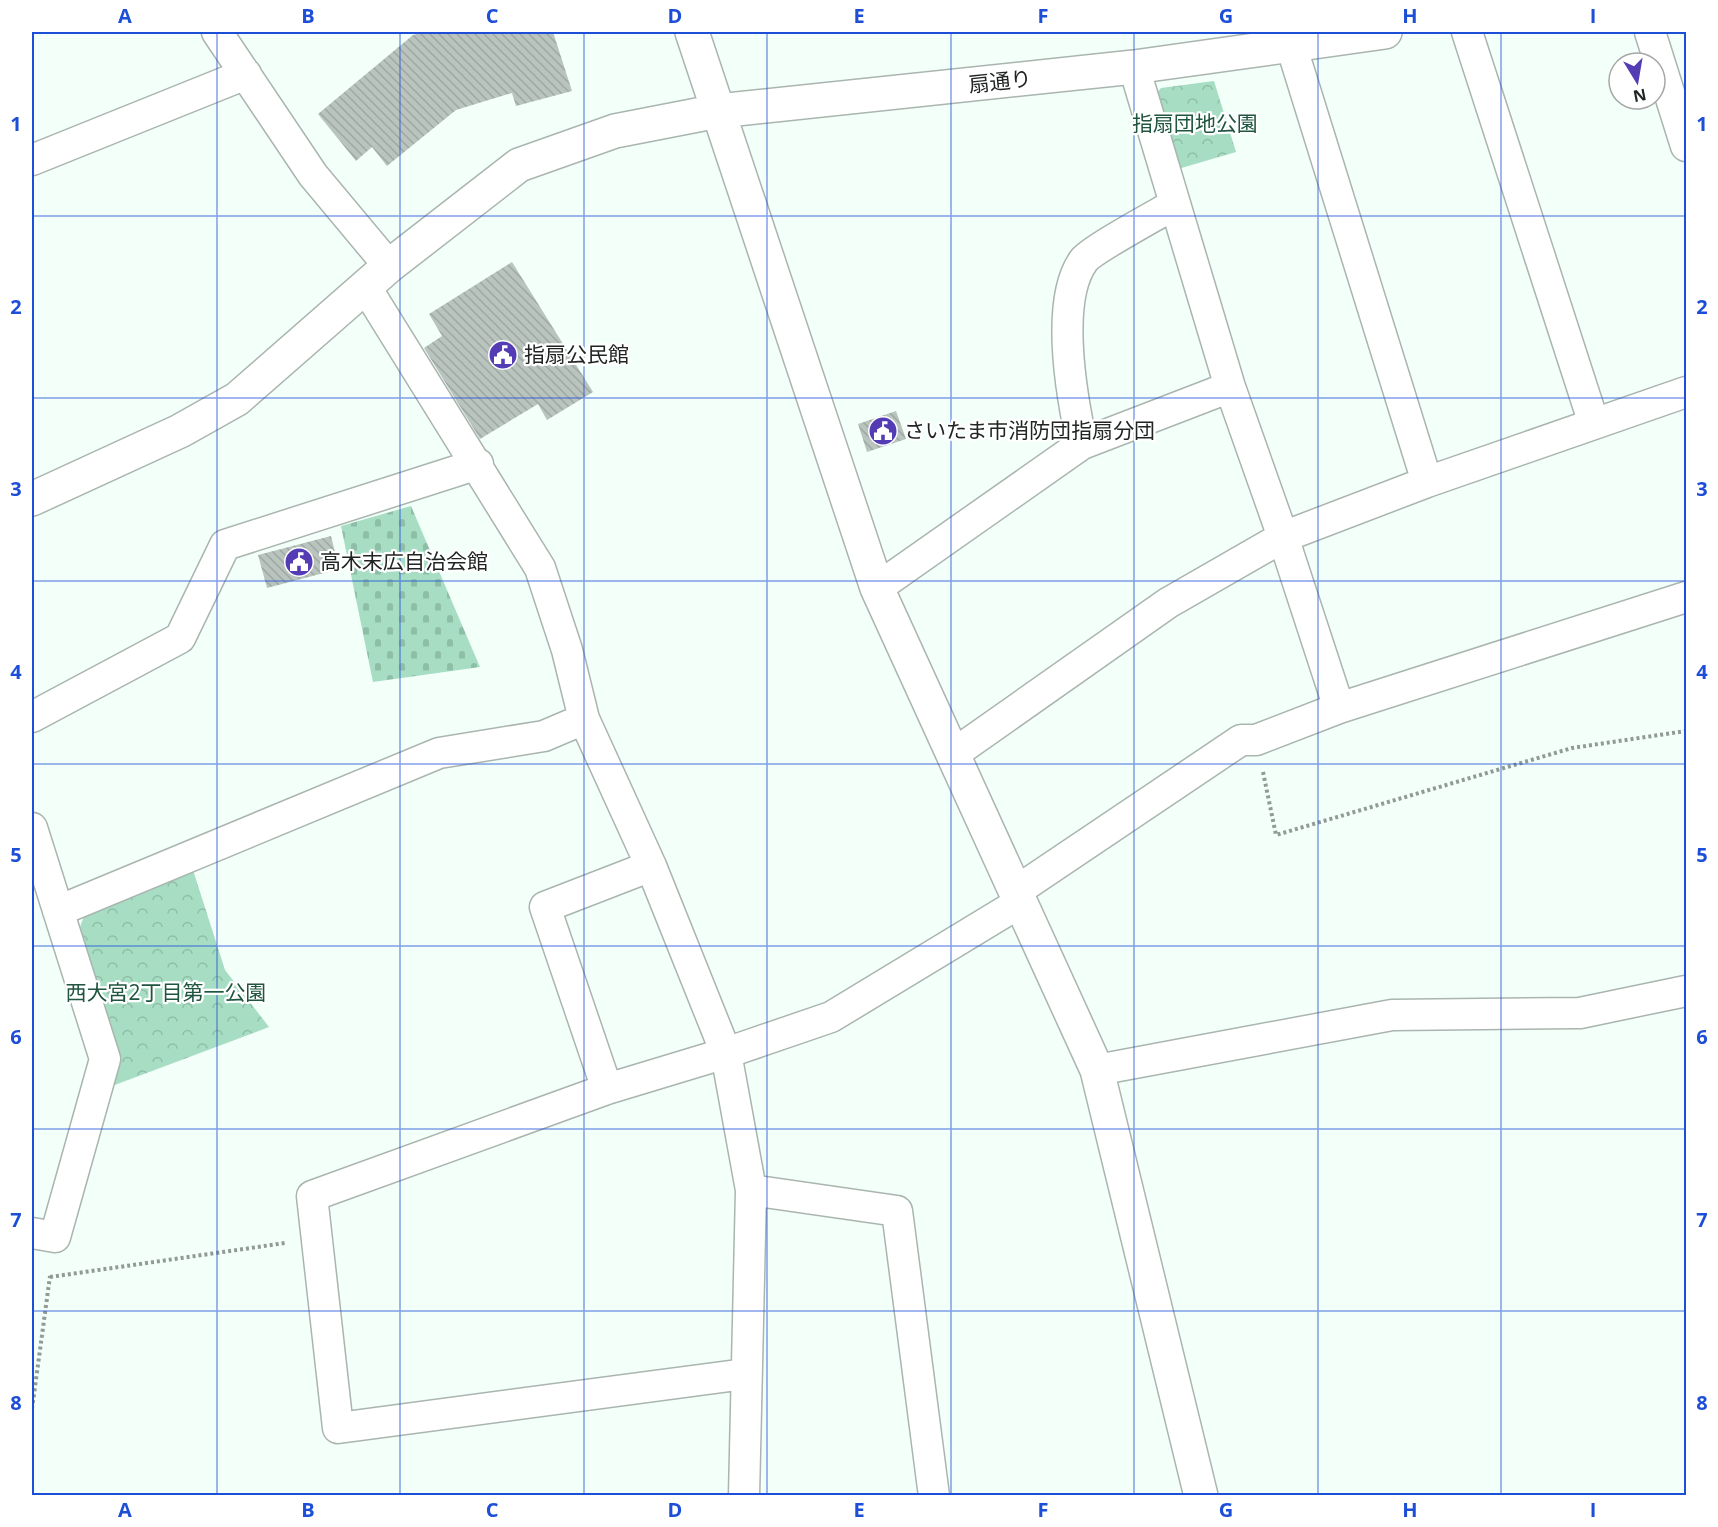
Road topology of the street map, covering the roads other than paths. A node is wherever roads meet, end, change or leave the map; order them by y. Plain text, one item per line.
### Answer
1 (217, 32) edge
2 (692, 32) edge
3 (1385, 32) edge
4 (1467, 32) edge
5 (1650, 32) edge
6 (1292, 45) junction
7 (1134, 68) junction
8 (246, 74) junction
9 (718, 111) junction
10 (1686, 146) edge
11 (32, 160) edge
12 (1175, 204) junction
13 (377, 276) junction
14 (1230, 387) junction
15 (1686, 392) edge
16 (1594, 424) junction
17 (1082, 444) junction
18 (478, 464) junction
19 (1427, 482) junction
20 (32, 499) edge
21 (1283, 537) junction
22 (877, 588) junction
23 (1686, 597) edge
24 (1339, 708) junction
25 (32, 717) edge
26 (584, 719) junction
27 (952, 755) junction
28 (32, 828) edge
29 (651, 866) junction
30 (1017, 898) junction
31 (58, 911) junction
32 (1686, 992) edge
33 (726, 1053) junction
34 (1097, 1070) junction
35 (607, 1089) junction
36 (751, 1190) junction
37 (43, 1235) edge
38 (745, 1374) junction
39 (744, 1496) edge
40 (934, 1496) edge
41 (1201, 1496) edge

1 - 8 street
2 - 9 street
3 - 6 street, 扇通り
4 - 16 street
5 - 10 street
6 - 7 street, 扇通り
6 - 19 street
7 - 9 street, 扇通り
7 - 12 street
8 - 11 street
8 - 13 street
9 - 13 street, 扇通り
9 - 22 street
12 - 14 street
12 - 17 street
13 - 18 street
13 - 20 street, 扇通り
14 - 17 street
14 - 21 street
15 - 16 street
16 - 19 street
17 - 22 street
18 - 25 street
18 - 26 street
19 - 21 street
21 - 24 street
21 - 27 street
22 - 27 street
23 - 24 street
24 - 30 street
26 - 29 street
26 - 31 street
27 - 30 street
28 - 31 street
29 - 33 street
29 - 35 street
30 - 33 street
30 - 34 street
31 - 37 street
32 - 34 street
33 - 35 street
33 - 36 street
34 - 41 street
35 - 38 street
36 - 38 street
36 - 40 street
38 - 39 street

